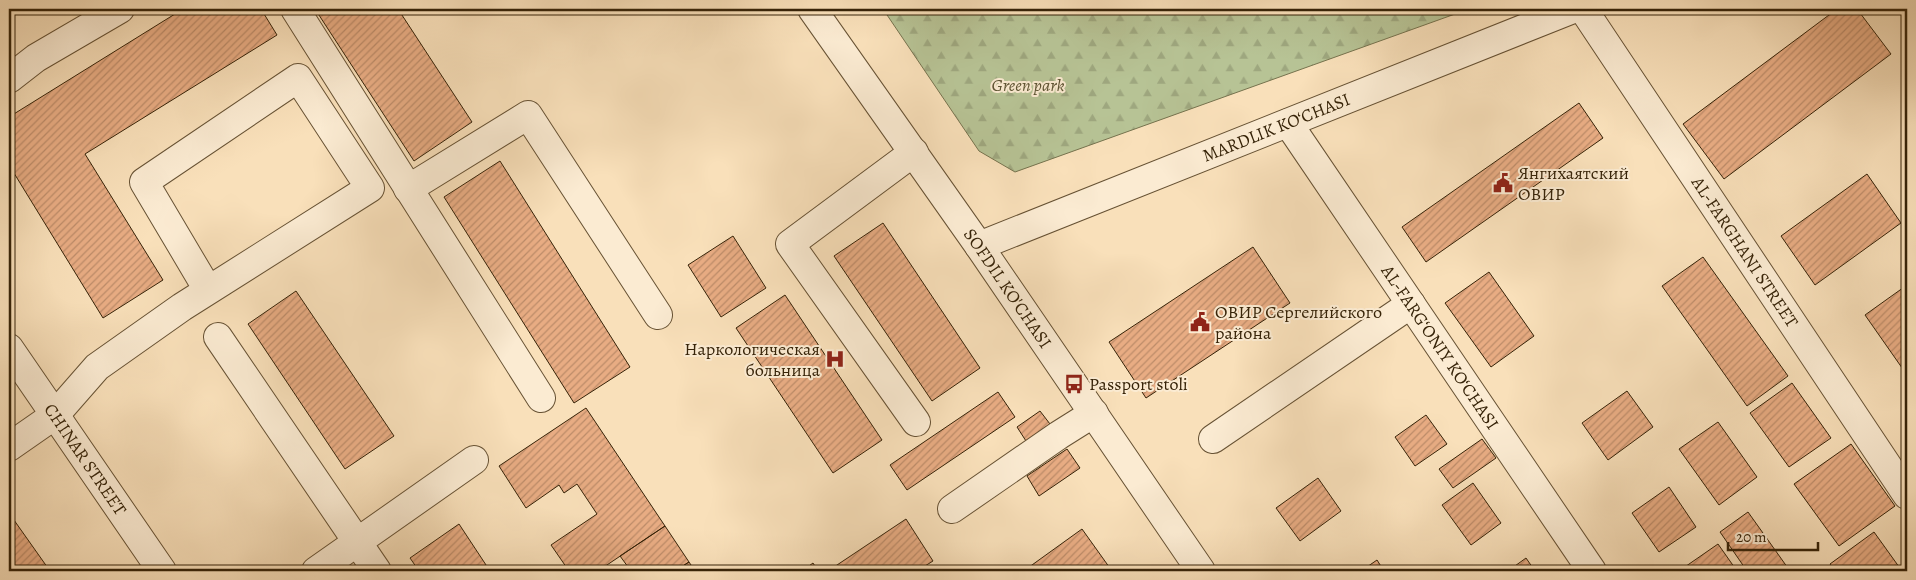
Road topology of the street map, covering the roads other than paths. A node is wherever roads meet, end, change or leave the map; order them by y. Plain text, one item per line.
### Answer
1 (120, 9) edge
2 (295, 9) edge
3 (812, 9) edge
4 (1573, 9) edge
5 (1583, 9) edge
6 (9, 80) edge
7 (1288, 123) junction
8 (914, 152) junction
9 (402, 180) junction
10 (370, 188) junction
11 (980, 246) junction
12 (208, 290) junction
13 (1411, 304) junction
14 (658, 315) dead end
15 (218, 337) dead end
16 (9, 348) edge
17 (541, 398) dead end
18 (1094, 413) junction
19 (55, 415) junction
20 (916, 422) dead end
21 (1213, 440) dead end
22 (9, 447) edge
23 (474, 460) dead end
24 (1907, 495) edge
25 (952, 509) dead end
26 (357, 542) junction
27 (162, 571) edge
28 (316, 571) edge
29 (377, 571) edge
30 (1201, 571) edge
31 (1592, 571) edge

1 - 6 street
2 - 9 street
3 - 8 street, SOFDIL KO'CHASI
4 - 7 street, MARDLIK KO‘CHASI
5 - 24 street, AL-FARGHANI STREET
7 - 11 street, MARDLIK KO‘CHASI
7 - 13 street, AL-FARG‘ONIY KO‘CHASI
8 - 11 street, SOFDIL KO'CHASI
8 - 20 street
9 - 10 street
9 - 14 street
9 - 17 street
10 - 12 street
10 - 12 street
11 - 18 street, SOFDIL KO'CHASI
12 - 19 street
13 - 21 street
13 - 31 street, AL-FARG‘ONIY KO‘CHASI
15 - 26 street
16 - 19 street, CHINAR STREET
18 - 25 street
18 - 30 street, SOFDIL KO'CHASI
19 - 22 street
19 - 27 street, CHINAR STREET
23 - 26 street
26 - 28 street
26 - 29 street

